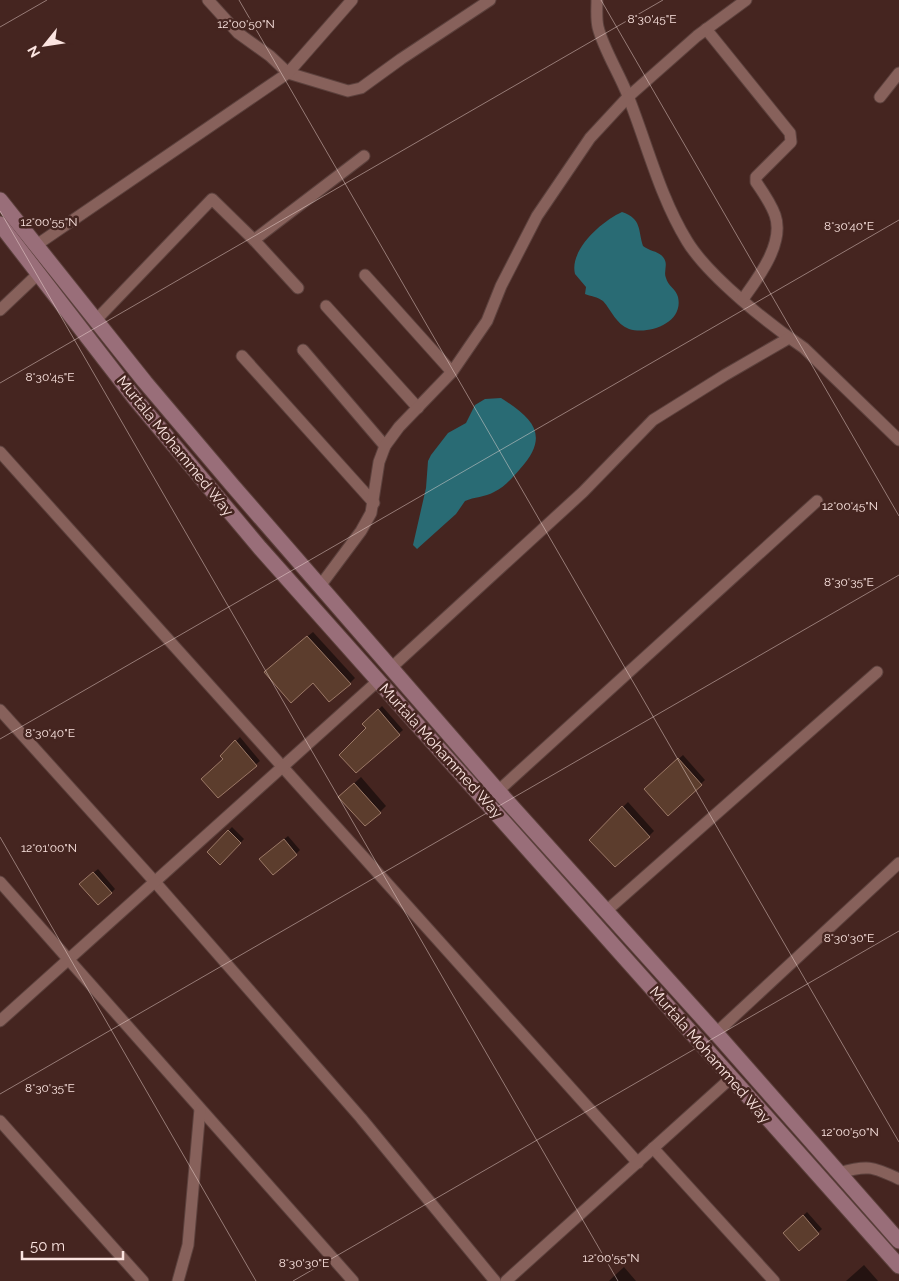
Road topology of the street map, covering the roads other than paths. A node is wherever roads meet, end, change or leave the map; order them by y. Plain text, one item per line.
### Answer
1 (208, 0) edge
2 (352, 0) edge
3 (490, 0) edge
4 (597, 0) edge
5 (746, 0) edge
6 (706, 29) junction
7 (288, 72) junction
8 (899, 74) edge
9 (628, 97) junction
10 (880, 97) dead end
11 (364, 156) dead end
12 (0, 200) edge
13 (0, 224) edge
14 (254, 240) junction
15 (35, 246) junction
16 (38, 274) junction
17 (365, 275) dead end
18 (298, 288) dead end
19 (743, 299) junction
20 (326, 306) dead end
21 (0, 310) edge
22 (96, 320) junction
23 (789, 338) junction
24 (303, 350) dead end
25 (242, 356) dead end
26 (452, 372) junction
27 (418, 408) junction
28 (899, 440) edge
29 (385, 446) junction
30 (0, 452) edge
31 (818, 500) dead end
32 (374, 503) junction
33 (320, 586) junction
34 (392, 667) junction
35 (877, 672) dead end
36 (378, 680) junction
37 (0, 710) edge
38 (280, 767) junction
39 (498, 791) junction
40 (899, 863) edge
41 (0, 882) edge
42 (155, 882) junction
43 (606, 911) junction
44 (68, 958) junction
45 (0, 1021) edge
46 (716, 1032) junction
47 (731, 1078) junction
48 (200, 1109) junction
49 (0, 1121) edge
50 (653, 1148) junction
51 (638, 1163) junction
52 (838, 1173) junction
53 (899, 1179) edge
54 (899, 1241) edge
55 (899, 1266) edge
56 (143, 1281) edge
57 (178, 1281) edge
58 (353, 1281) edge
59 (495, 1281) edge
60 (506, 1281) edge
61 (774, 1281) edge

1 - 7 street
2 - 7 street
3 - 7 street
4 - 9 street
5 - 6 street
6 - 9 street
6 - 19 street
7 - 15 street
8 - 10 street
9 - 19 street
9 - 26 street
11 - 14 street
12 - 15 main road, Murtala Mohammed Way
13 - 16 main road, Murtala Mohammed Way
14 - 18 street
14 - 22 street
15 - 22 main road, Murtala Mohammed Way
16 - 21 street
16 - 36 main road, Murtala Mohammed Way
17 - 26 street
19 - 23 street
20 - 27 street
22 - 33 main road, Murtala Mohammed Way
23 - 28 street
23 - 34 street
24 - 29 street
25 - 32 street
26 - 27 street
27 - 29 street
29 - 32 street
30 - 38 street
31 - 39 street
32 - 33 street
33 - 34 main road, Murtala Mohammed Way
34 - 39 main road, Murtala Mohammed Way
35 - 43 street
36 - 38 street
36 - 47 main road, Murtala Mohammed Way
37 - 42 street
38 - 42 street
38 - 51 street
39 - 43 main road, Murtala Mohammed Way
40 - 46 street
41 - 44 street
42 - 44 street
42 - 59 street
43 - 46 main road, Murtala Mohammed Way
44 - 45 street
44 - 48 street
46 - 52 main road, Murtala Mohammed Way
47 - 50 street
47 - 55 main road, Murtala Mohammed Way
48 - 57 street
48 - 58 street
49 - 56 street
50 - 51 street
50 - 61 street
51 - 60 street
52 - 53 street
52 - 54 main road, Murtala Mohammed Way

